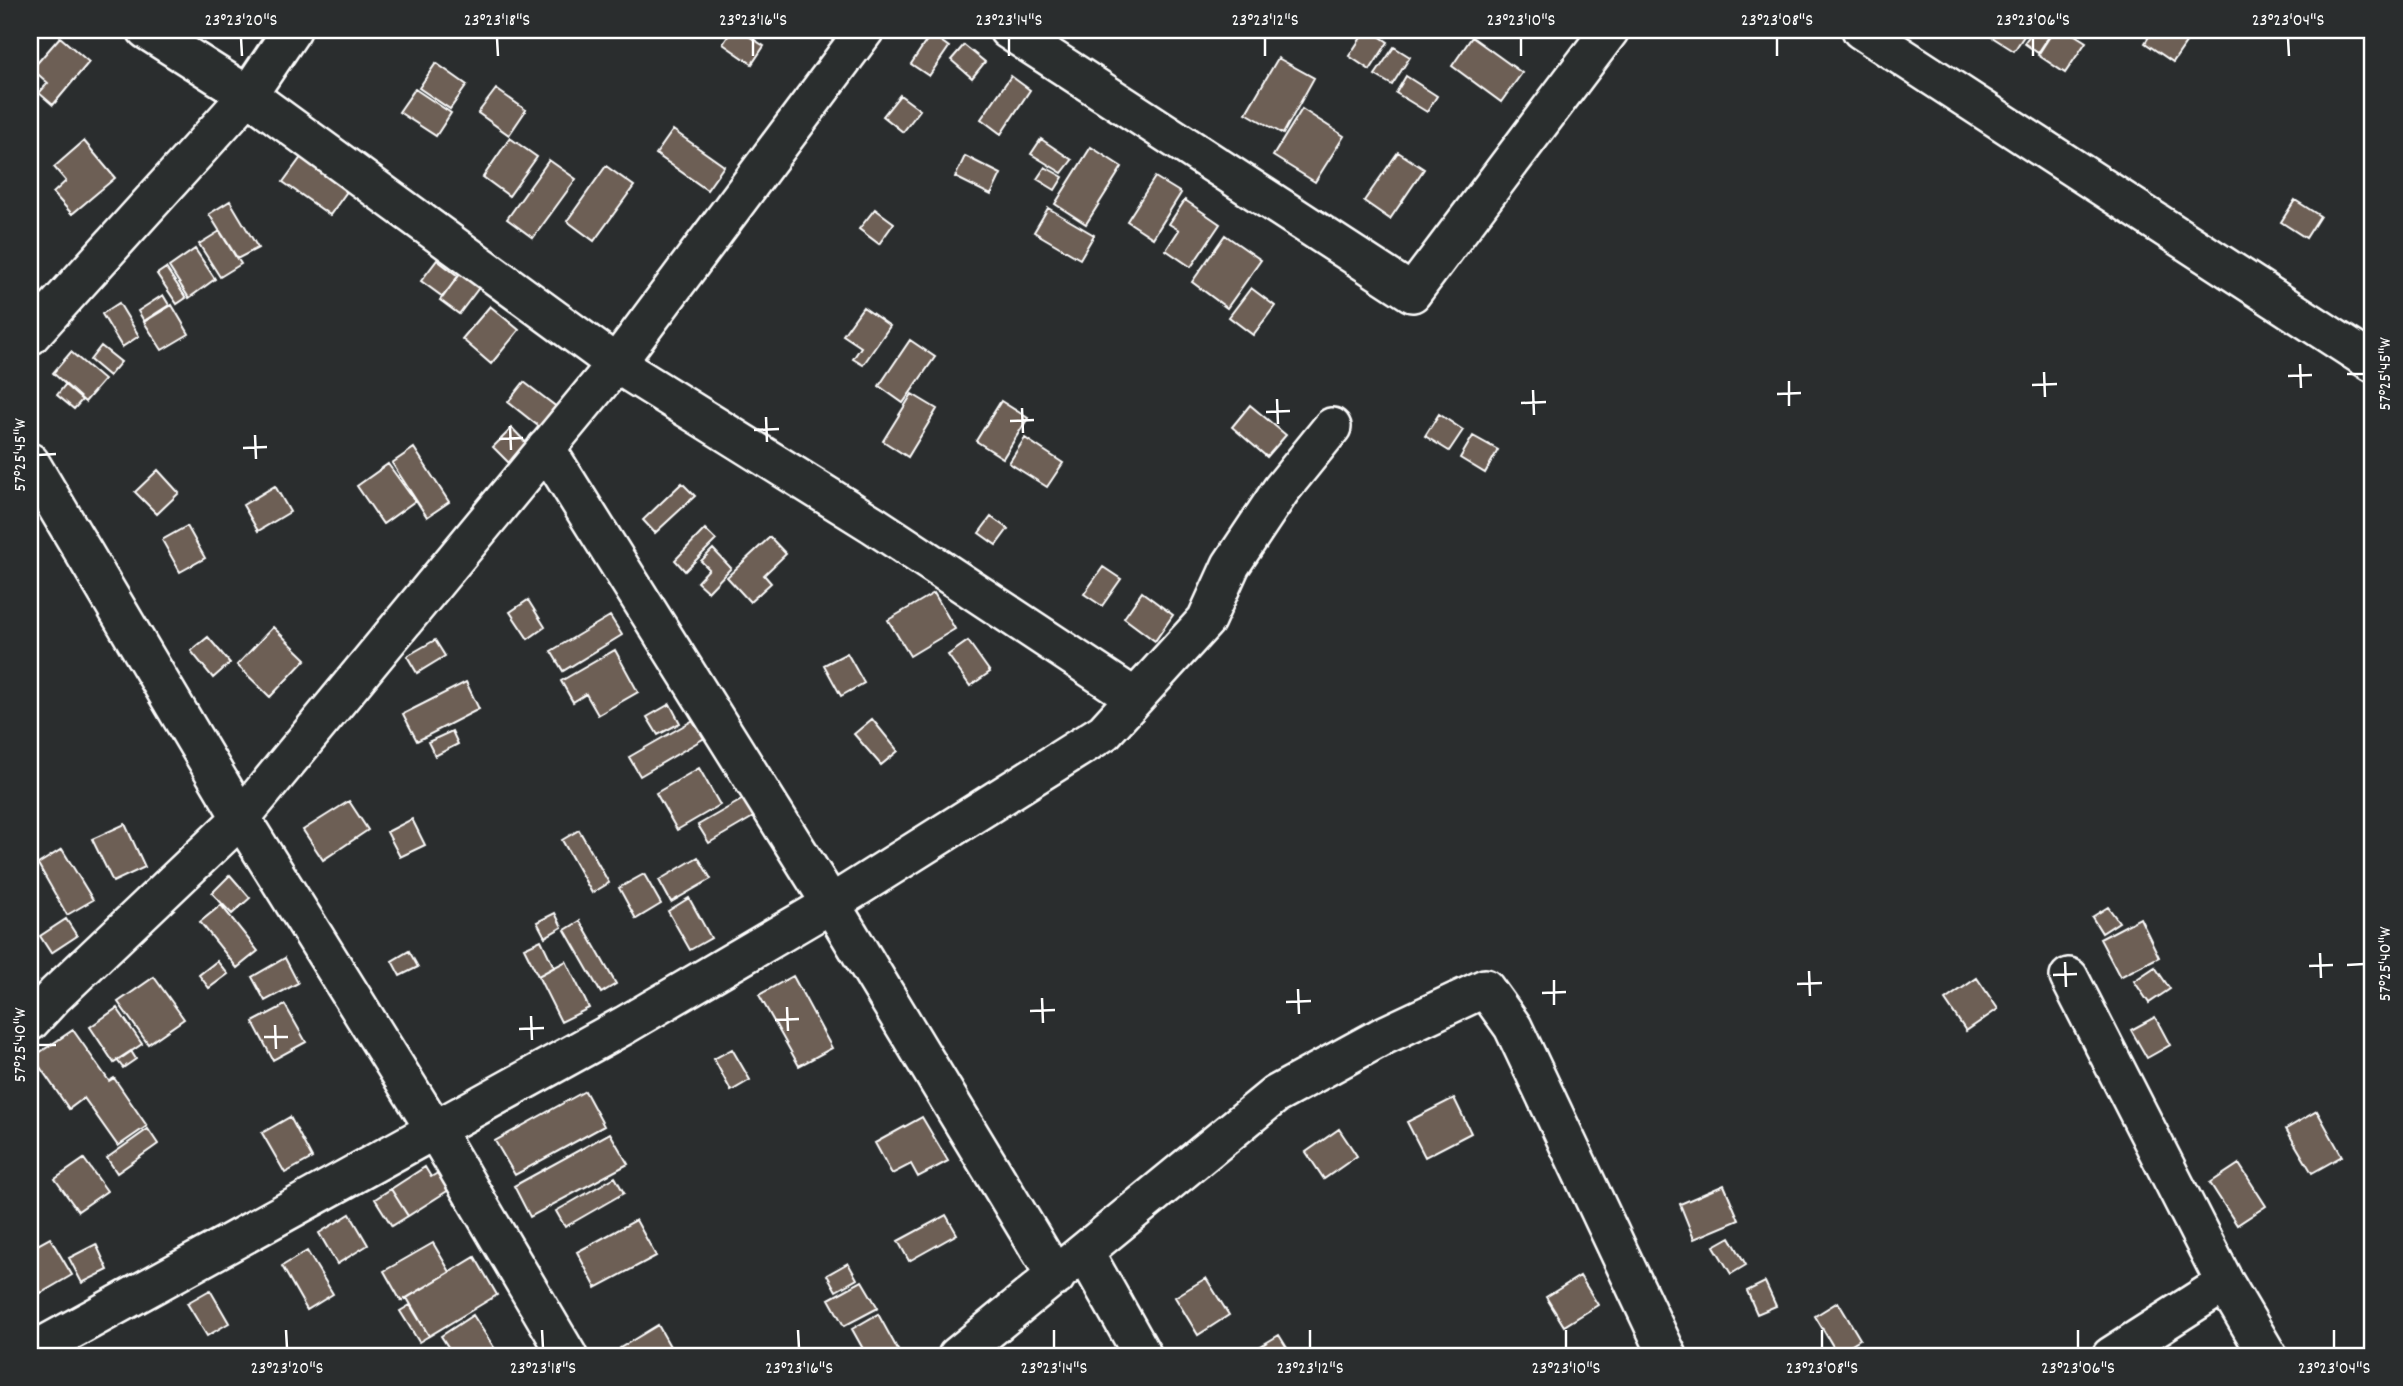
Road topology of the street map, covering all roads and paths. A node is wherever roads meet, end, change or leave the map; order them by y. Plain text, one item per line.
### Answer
1 (146, 30) edge
2 (292, 30) edge
3 (864, 30) edge
4 (1009, 30) edge
5 (1610, 30) edge
6 (1861, 30) edge
7 (247, 95) junction
8 (30, 336) edge
9 (2373, 363) edge
10 (616, 364) junction
11 (1332, 427) dead end
12 (546, 448) junction
13 (30, 462) edge
14 (1134, 696) junction
15 (240, 818) junction
16 (831, 904) junction
17 (2069, 977) dead end
18 (30, 1023) edge
19 (435, 1130) junction
20 (1085, 1253) junction
21 (1056, 1277) junction
22 (2225, 1283) junction
23 (30, 1353) edge
24 (568, 1356) edge
25 (957, 1356) edge
26 (1143, 1356) edge
27 (1668, 1356) edge
28 (2111, 1356) edge
29 (2267, 1356) edge

1 - 7 street
2 - 7 street
3 - 10 street
4 - 5 street
6 - 9 street
7 - 8 street
7 - 10 street
10 - 12 street
10 - 14 street
11 - 14 street
12 - 15 street
12 - 16 street
13 - 15 street
14 - 16 street
15 - 18 street
15 - 19 street
16 - 19 street
16 - 21 street
17 - 22 street
19 - 23 street
19 - 24 street
20 - 21 street
20 - 26 street
20 - 27 street
21 - 25 street
22 - 28 street
22 - 29 street

